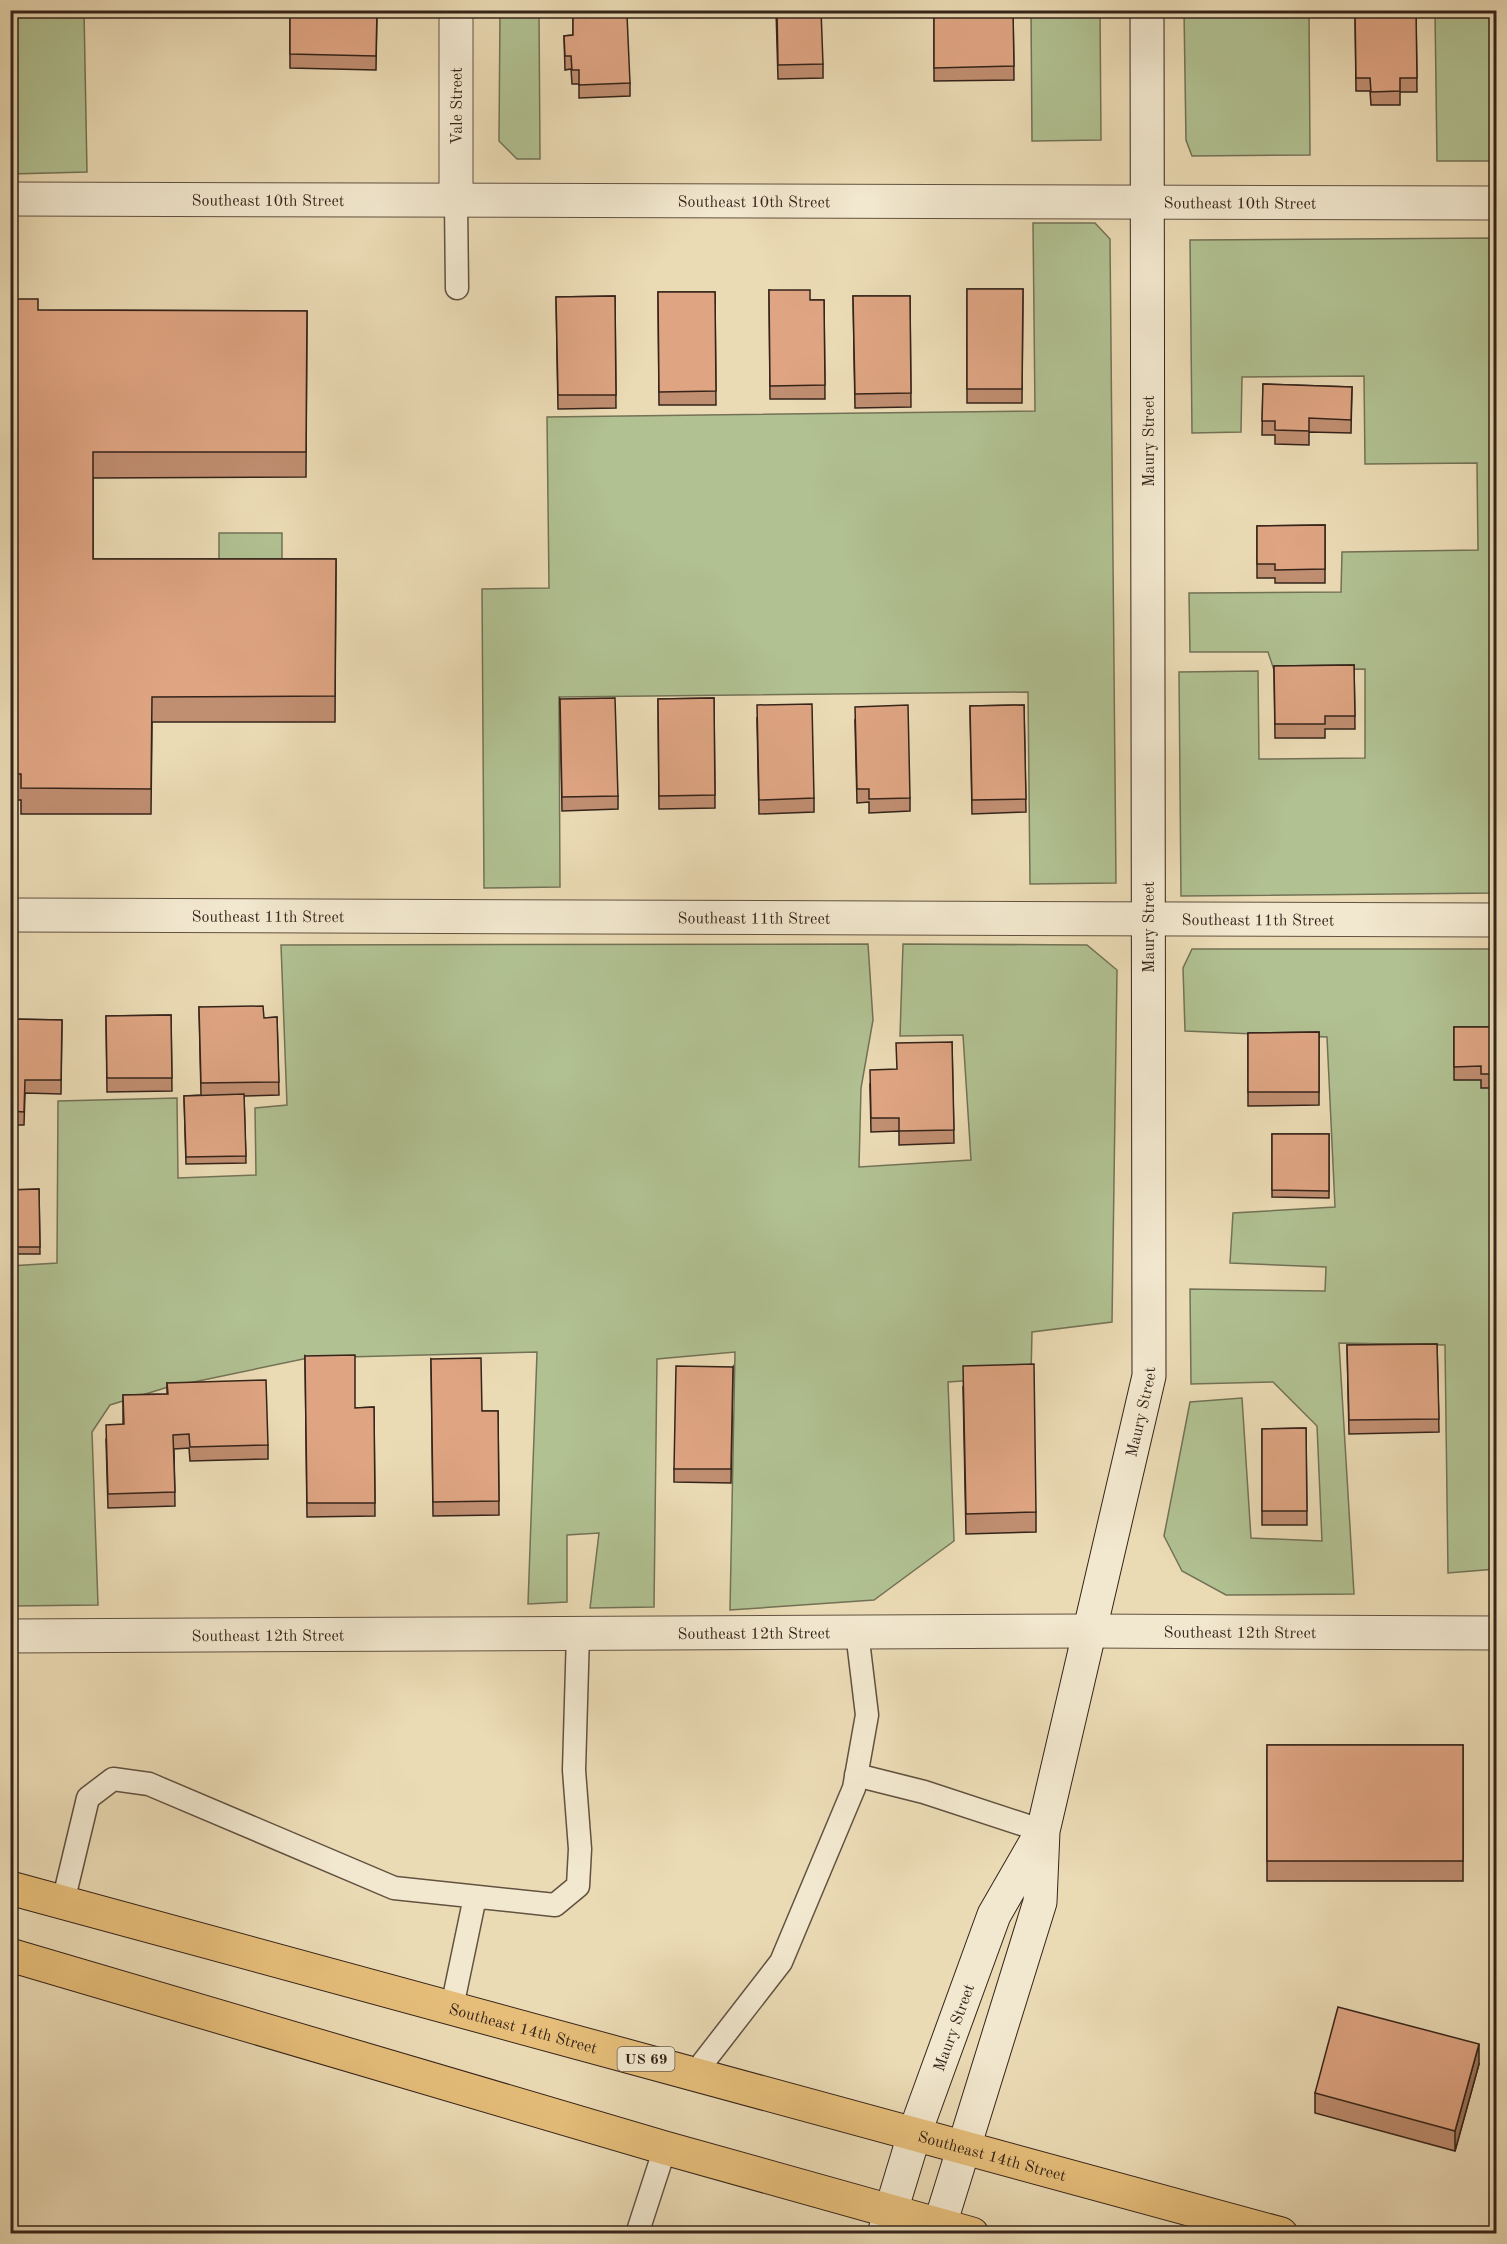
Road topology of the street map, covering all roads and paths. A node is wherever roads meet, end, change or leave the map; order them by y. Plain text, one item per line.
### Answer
1 (456, 10) edge
2 (1147, 10) edge
3 (10, 199) edge
4 (456, 202) junction
5 (1147, 203) junction
6 (1497, 204) edge
7 (457, 288) dead end
8 (10, 915) edge
9 (1148, 919) junction
10 (1497, 920) edge
11 (1090, 1631) junction
12 (857, 1632) junction
13 (578, 1633) junction
14 (1497, 1634) edge
15 (10, 1636) edge
16 (856, 1775) junction
17 (1042, 1831) junction
18 (10, 1888) edge
19 (475, 1897) junction
20 (63, 1902) junction
21 (10, 1955) edge
22 (452, 2007) junction
23 (696, 2073) junction
24 (915, 2132) junction
25 (965, 2145) junction
26 (665, 2148) junction
27 (887, 2222) edge
28 (938, 2229) edge
29 (637, 2234) edge
30 (972, 2234) edge
31 (1281, 2234) edge

1 - 4 street, Vale Street
2 - 5 street, Maury Street
3 - 4 street, Southeast 10th Street
4 - 5 street, Southeast 10th Street
4 - 7 lane
5 - 6 street, Southeast 10th Street
5 - 9 street, Maury Street
8 - 9 street, Southeast 11th Street
9 - 10 street, Southeast 11th Street
9 - 11 street, Maury Street
11 - 12 street, Southeast 12th Street
11 - 14 street, Southeast 12th Street
11 - 17 street, Maury Street
12 - 13 street, Southeast 12th Street
12 - 16 lane
13 - 15 street, Southeast 12th Street
13 - 19 lane
16 - 17 lane
16 - 23 lane
17 - 24 street, Maury Street
17 - 25 street, Maury Street
18 - 20 main road, Southeast 14th Street / US 69
19 - 20 lane
19 - 22 lane
20 - 22 main road, Southeast 14th Street / US 69
21 - 26 main road
22 - 23 main road, Southeast 14th Street / US 69
23 - 24 main road, Southeast 14th Street / US 69
24 - 25 main road, Southeast 14th Street / US 69
24 - 27 street, Maury Street
25 - 28 street, Maury Street
25 - 31 main road, Southeast 14th Street / US 69
26 - 27 main road
26 - 29 lane
27 - 28 main road
28 - 30 main road

